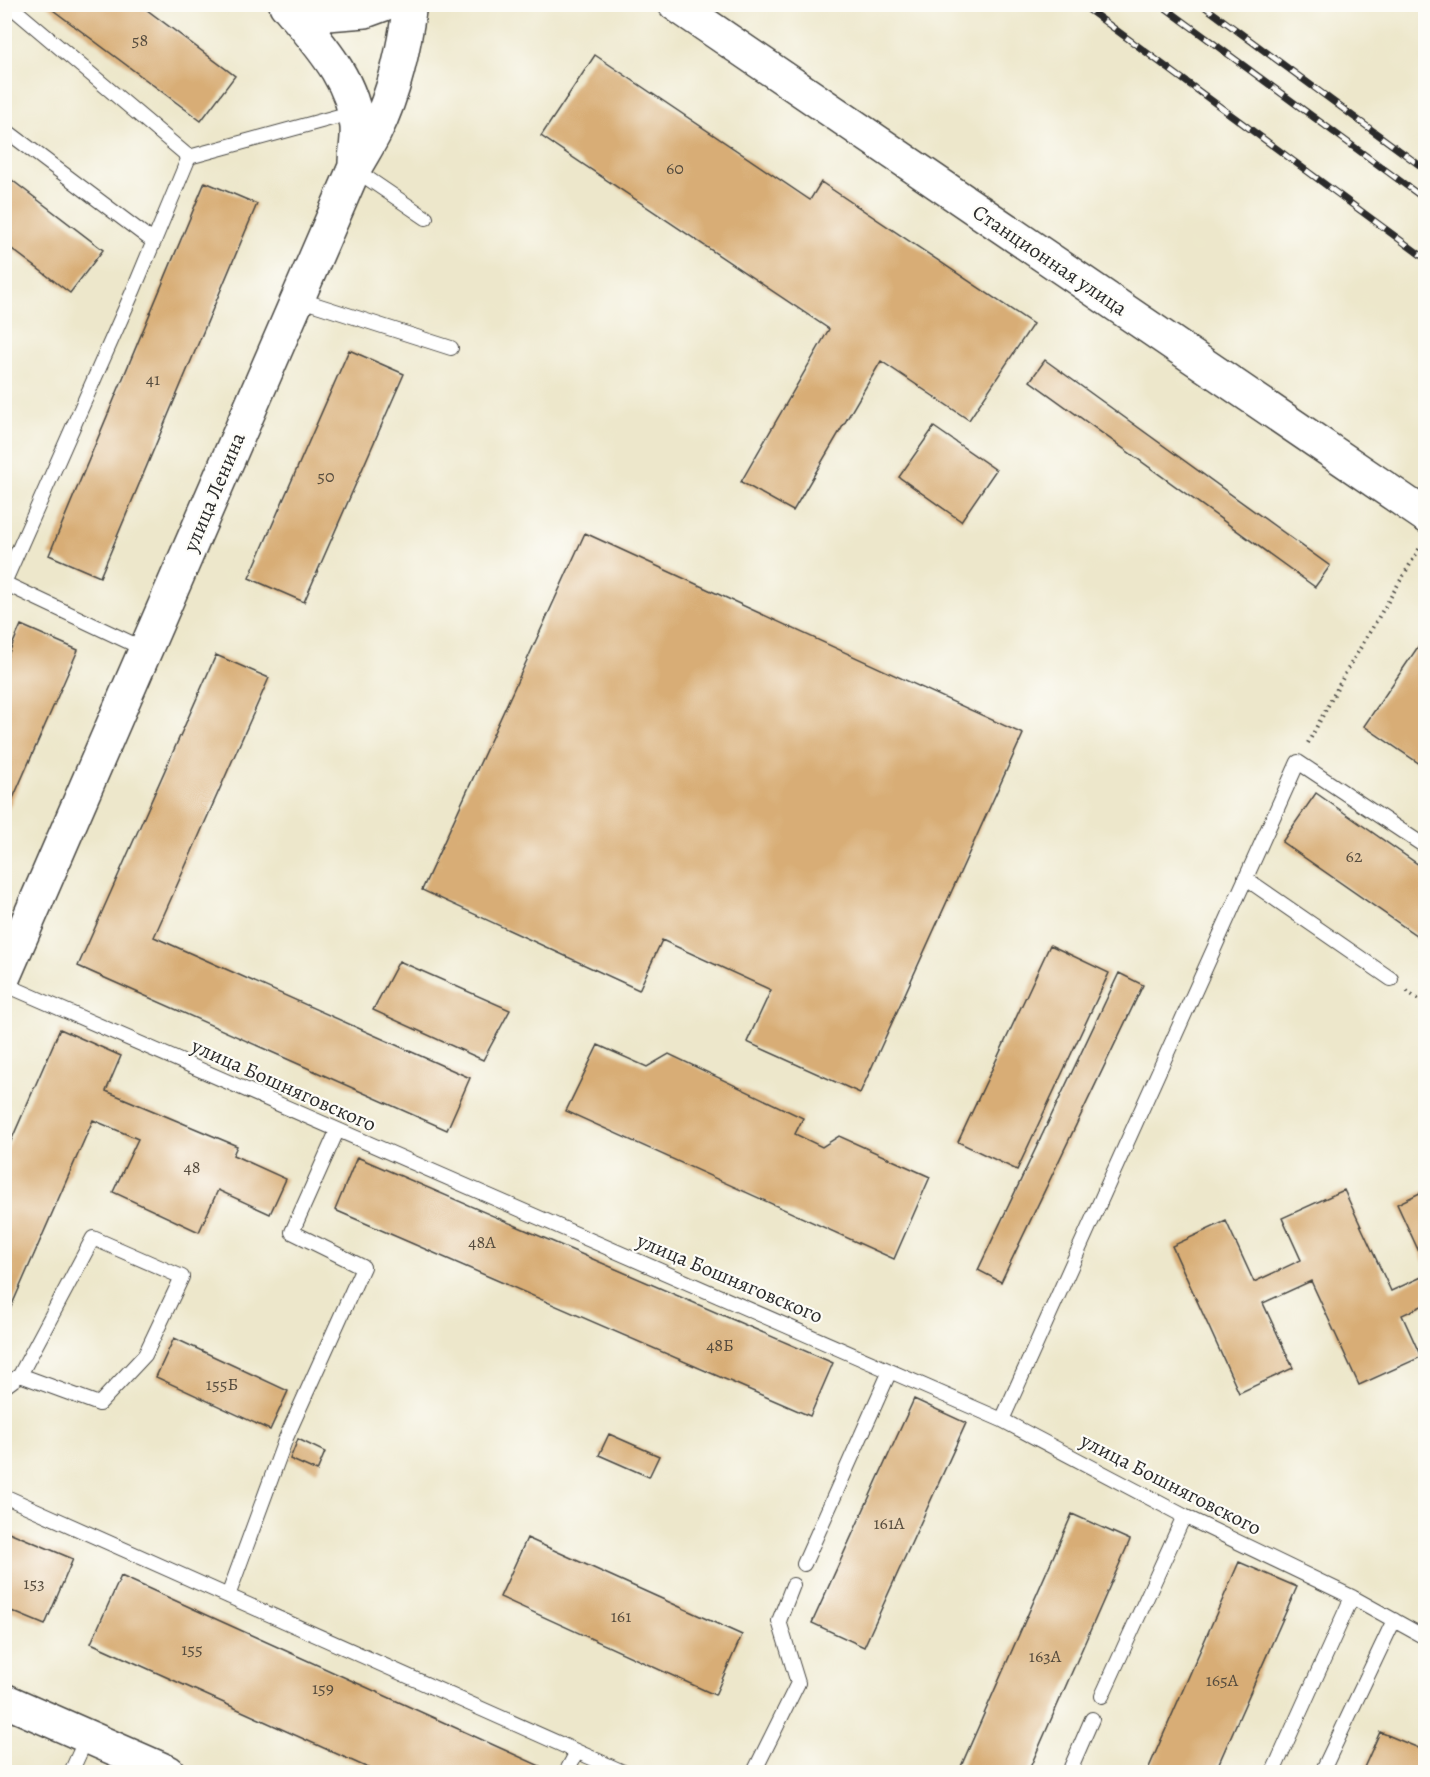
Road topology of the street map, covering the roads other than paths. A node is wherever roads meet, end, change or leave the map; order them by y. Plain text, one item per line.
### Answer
1 (8, 4) edge
2 (286, 4) edge
3 (384, 4) edge
4 (410, 4) edge
5 (675, 4) edge
6 (354, 112) junction
7 (4, 129) edge
8 (189, 157) junction
9 (354, 169) junction
10 (426, 218) dead end
11 (154, 242) junction
12 (298, 299) junction
13 (450, 348) dead end
14 (1425, 516) edge
15 (4, 583) edge
16 (146, 650) junction
17 (1425, 847) edge
18 (1245, 878) junction
19 (4, 976) edge
20 (1391, 979) dead end
21 (4, 984) edge
22 (337, 1131) junction
23 (890, 1371) junction
24 (20, 1375) junction
25 (4, 1387) edge
26 (1002, 1420) junction
27 (4, 1496) edge
28 (1184, 1516) junction
29 (804, 1564) dead end
30 (794, 1586) dead end
31 (228, 1596) junction
32 (1352, 1597) junction
33 (1394, 1620) junction
34 (1425, 1638) edge
35 (1102, 1696) dead end
36 (4, 1700) edge
37 (1092, 1719) dead end
38 (87, 1737) junction
39 (577, 1752) junction
40 (71, 1773) edge
41 (168, 1773) edge
42 (566, 1773) edge
43 (622, 1773) edge
44 (754, 1773) edge
45 (1069, 1773) edge
46 (1273, 1773) edge
47 (1322, 1773) edge

1 - 8 lane
2 - 3 main road
2 - 6 main road
4 - 9 main road, улица Ленина
5 - 14 main road, Станционная улица
6 - 8 lane
6 - 9 main road
7 - 11 lane
8 - 11 lane
9 - 10 lane
9 - 12 main road, улица Ленина
11 - 15 lane
12 - 13 lane
12 - 16 main road, улица Ленина
15 - 16 lane
16 - 19 main road, улица Ленина
17 - 18 lane
18 - 20 lane
18 - 26 lane
21 - 22 lane, улица Бошняговского
22 - 23 lane, улица Бошняговского
22 - 31 lane
23 - 26 lane, улица Бошняговского
23 - 29 lane
24 - 24 lane
24 - 25 lane
26 - 28 lane, улица Бошняговского
27 - 31 lane
28 - 32 lane, улица Бошняговского
28 - 35 lane
30 - 44 lane
31 - 39 lane
32 - 33 lane, улица Бошняговского
32 - 46 lane
33 - 34 lane, улица Бошняговского
33 - 47 lane
36 - 38 main road
37 - 45 lane
38 - 40 lane
38 - 41 main road
39 - 42 lane
39 - 43 lane

